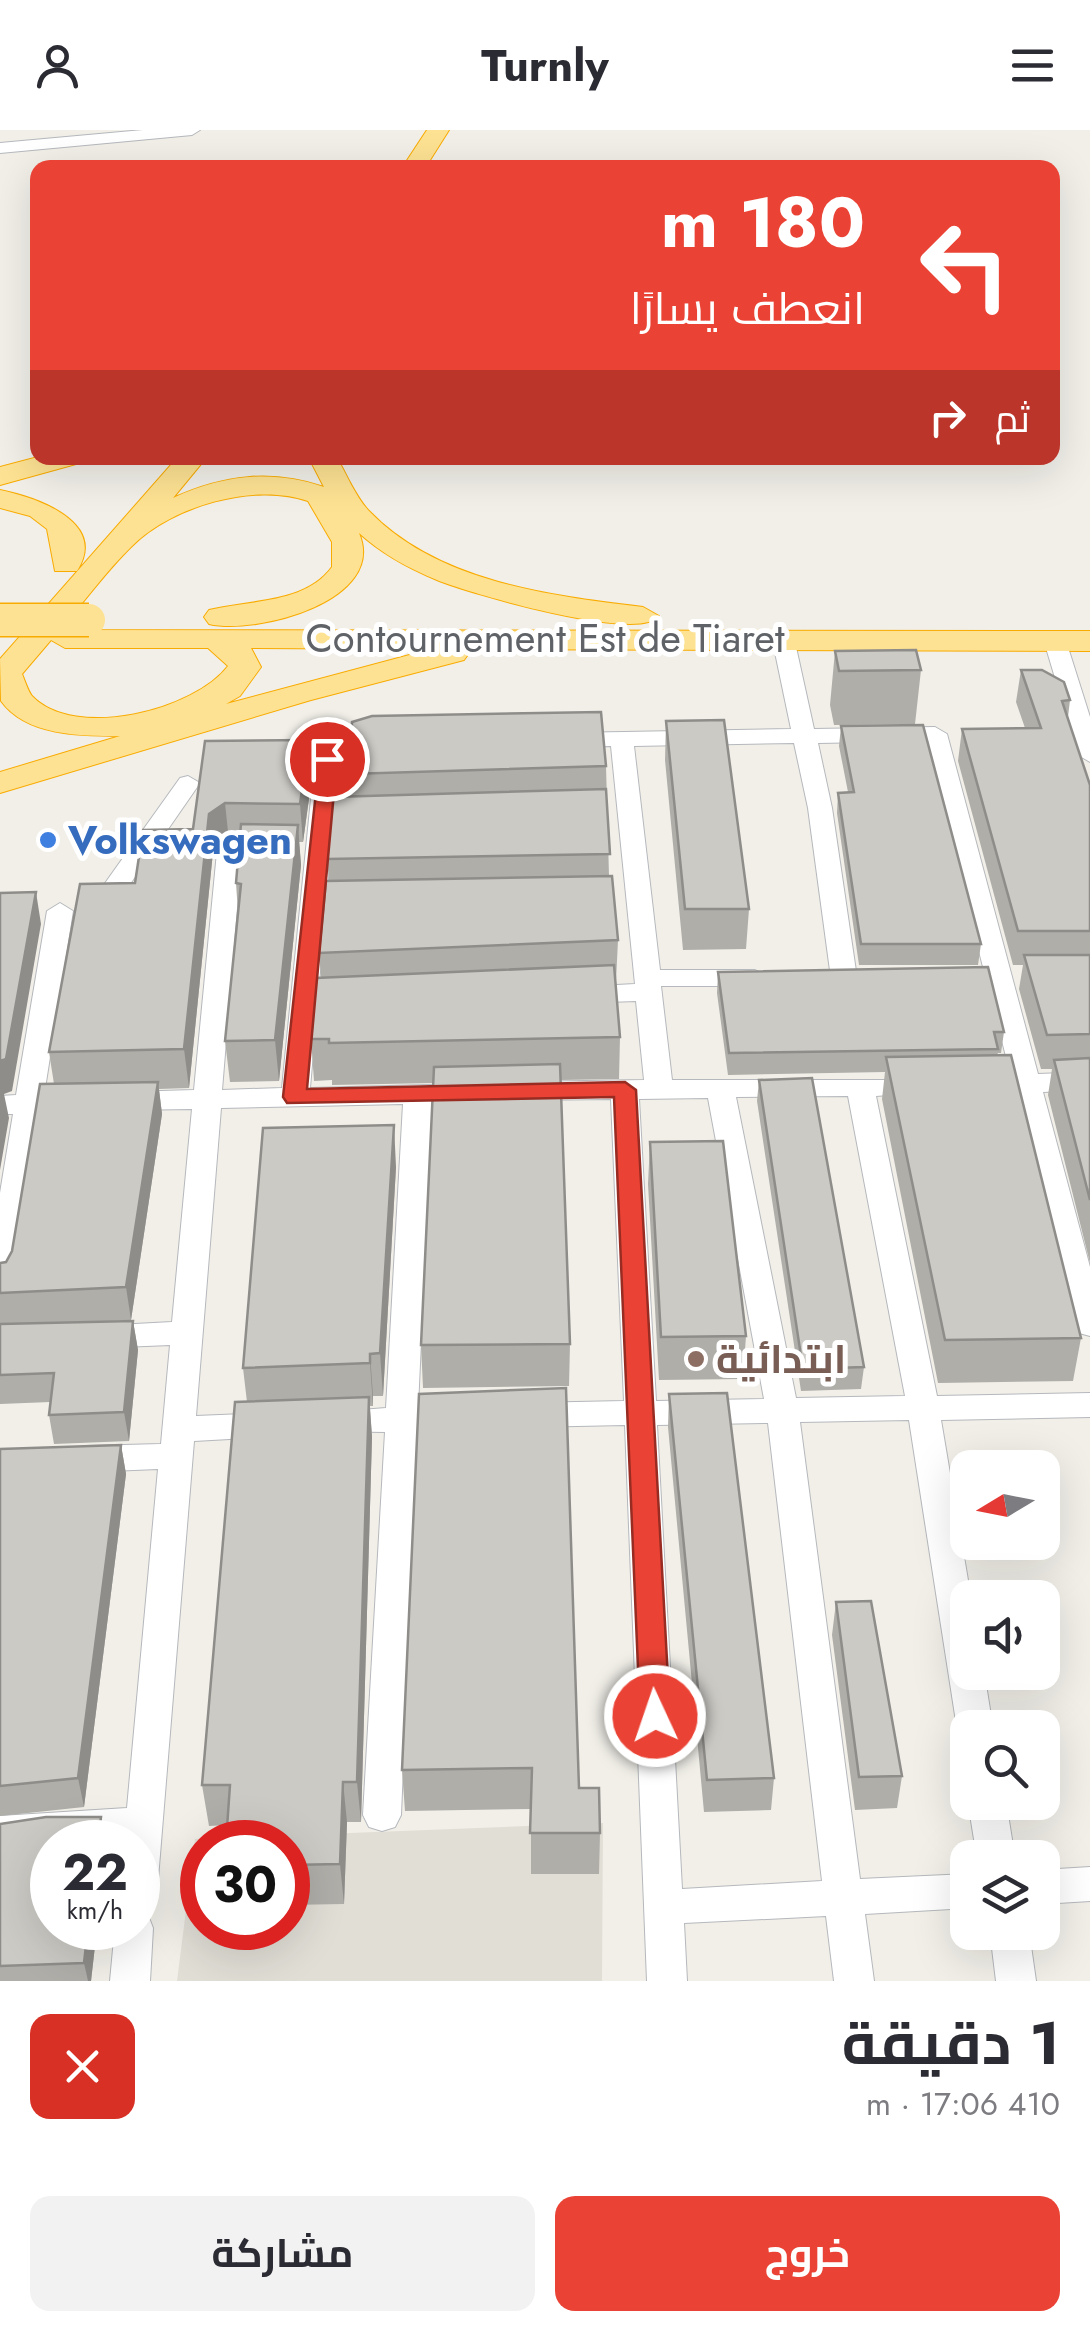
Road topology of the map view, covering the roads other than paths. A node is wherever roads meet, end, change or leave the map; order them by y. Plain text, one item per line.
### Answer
1 (192, 130) edge
2 (438, 130) edge
3 (460, 130) edge
4 (0, 148) edge
5 (417, 160) edge
6 (439, 160) edge
7 (40, 465) edge
8 (153, 465) edge
9 (186, 465) edge
10 (328, 465) edge
11 (0, 476) edge
12 (0, 499) edge
13 (123, 537) junction
14 (66, 564) junction
15 (743, 618) junction
16 (0, 620) edge
17 (1090, 621) edge
18 (77, 629) junction
19 (201, 630) junction
20 (0, 637) edge
21 (526, 637) junction
22 (783, 638) junction
23 (1055, 641) junction
24 (1090, 641) edge
25 (2, 677) edge
26 (804, 736) junction
27 (622, 740) junction
28 (545, 741) edge
29 (410, 744) edge
30 (1090, 755) edge
31 (0, 783) edge
32 (188, 783) dead end
33 (326, 835) junction
34 (1034, 977) edge
35 (785, 978) edge
36 (844, 978) edge
37 (987, 978) junction
38 (648, 985) junction
39 (552, 996) edge
40 (1090, 1081) edge
41 (1024, 1085) junction
42 (860, 1086) junction
43 (720, 1088) junction
44 (642, 1089) junction
45 (418, 1094) junction
46 (295, 1097) junction
47 (207, 1100) junction
48 (0, 1104) edge
49 (31, 1104) junction
50 (0, 1284) edge
51 (1090, 1325) edge
52 (186, 1333) junction
53 (74, 1338) edge
54 (1090, 1405) edge
55 (923, 1407) junction
56 (782, 1409) junction
57 (641, 1411) junction
58 (403, 1419) junction
59 (177, 1443) junction
60 (58, 1460) edge
61 (972, 1710) edge
62 (382, 1815) dead end
63 (144, 1820) edge
64 (30, 1831) edge
65 (0, 1833) edge
66 (1090, 1884) edge
67 (1060, 1886) edge
68 (950, 1892) edge
69 (845, 1897) junction
70 (664, 1907) junction
71 (132, 1950) edge
72 (1011, 1950) edge
73 (130, 1981) edge
74 (668, 1981) edge
75 (854, 1981) edge
76 (1016, 1981) edge

1 - 4 street
2 - 5 highway
3 - 6 highway
7 - 11 highway
8 - 14 highway
9 - 13 highway
10 - 15 highway
12 - 14 highway
13 - 19 highway
13 - 25 highway
14 - 20 highway
15 - 17 highway
15 - 19 highway, Contournement Est de Tiaret
16 - 18 highway, Contournement Est de Tiaret, bridge
18 - 19 highway, Contournement Est de Tiaret
18 - 20 highway, Contournement Est de Tiaret
19 - 21 highway, Contournement Est de Tiaret
19 - 25 highway
21 - 22 highway, Contournement Est de Tiaret
21 - 31 highway
22 - 23 highway, Contournement Est de Tiaret
22 - 26 street
23 - 24 highway, Contournement Est de Tiaret
23 - 30 street
26 - 27 street
26 - 36 street
26 - 37 street
27 - 28 street
27 - 38 street
29 - 33 street
32 - 49 street
33 - 46 street
33 - 47 street
34 - 37 street
35 - 38 street
37 - 41 street
38 - 39 street
38 - 44 street
40 - 41 street
41 - 42 street
41 - 51 street
42 - 43 street
42 - 55 street
43 - 44 street
43 - 56 street
44 - 45 street
44 - 57 street
45 - 46 street
45 - 58 street
46 - 47 street
47 - 49 street
47 - 52 street
48 - 49 street
49 - 50 street
52 - 53 street
52 - 59 street
54 - 55 street
55 - 56 street
55 - 61 street
56 - 57 street
56 - 69 street
57 - 58 street
57 - 70 street
58 - 59 street
58 - 62 street
59 - 60 street
59 - 63 street
64 - 65 street
66 - 67 street
68 - 69 street
69 - 70 street
69 - 75 street
70 - 74 street
71 - 73 street
72 - 76 street

